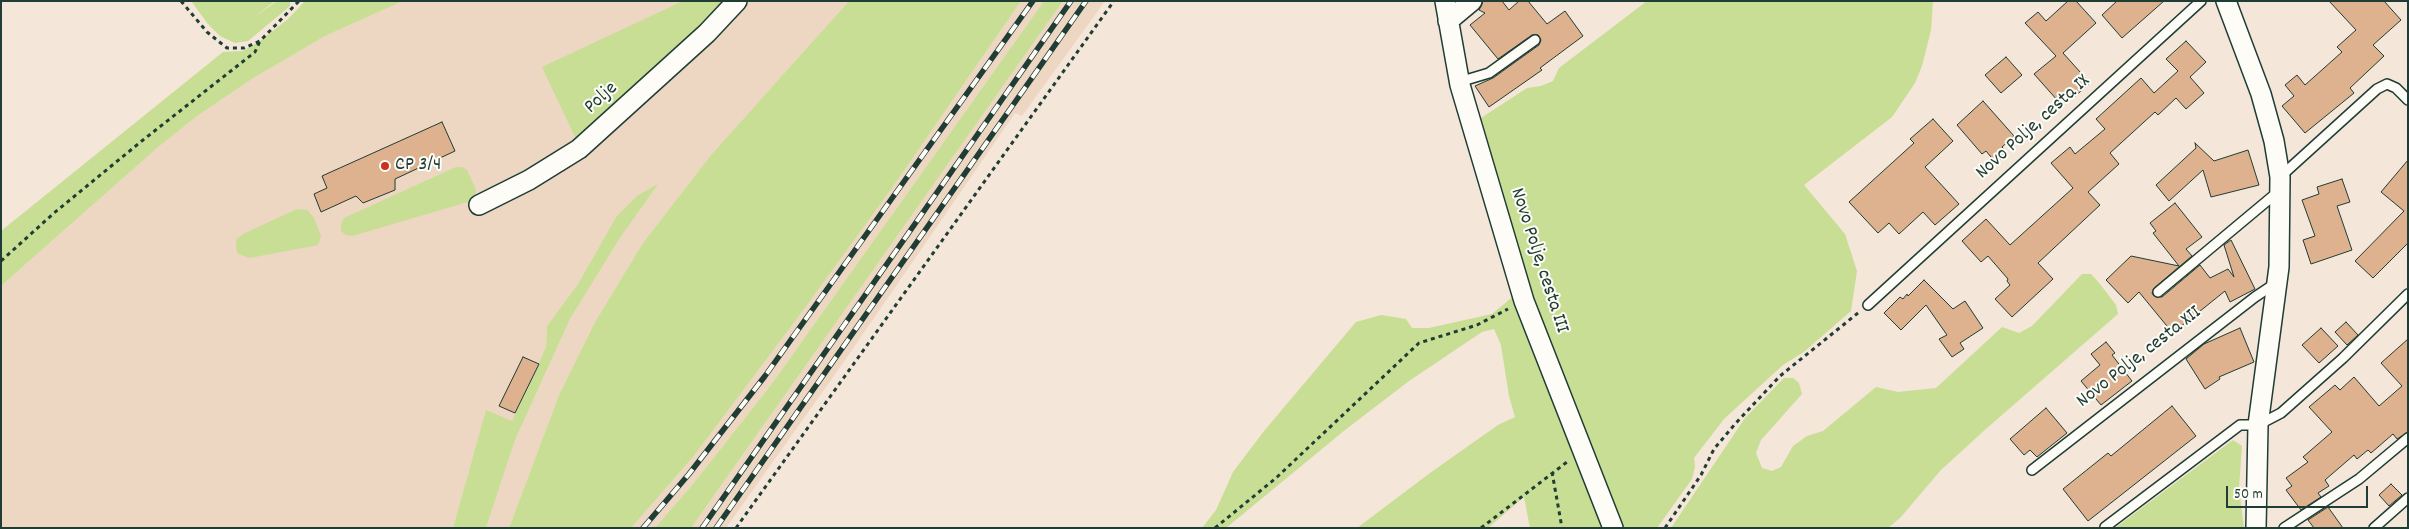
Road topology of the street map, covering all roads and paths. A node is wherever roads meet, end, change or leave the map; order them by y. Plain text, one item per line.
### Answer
1 (181, 1) edge
2 (299, 1) edge
3 (737, 1) edge
4 (1114, 1) edge
5 (1445, 1) edge
6 (1472, 1) edge
7 (2201, 1) edge
8 (2226, 1) edge
9 (1448, 21) junction
10 (1535, 40) dead end
11 (260, 41) junction
12 (1459, 82) junction
13 (2408, 100) edge
14 (2280, 184) junction
15 (479, 204) dead end
16 (1, 261) edge
17 (2276, 283) junction
18 (2158, 292) dead end
19 (2408, 294) edge
20 (1524, 300) junction
21 (1868, 305) joint
22 (2258, 425) junction
23 (2408, 438) edge
24 (1582, 453) junction
25 (2032, 470) dead end
26 (1552, 472) junction
27 (2408, 498) edge
28 (2105, 527) edge
29 (736, 528) edge
30 (1215, 528) edge
31 (1481, 528) edge
32 (1562, 528) edge
33 (1612, 528) edge
34 (1665, 528) edge
35 (2256, 528) edge
36 (2284, 528) edge
37 (2374, 528) edge

1 - 11 path
2 - 11 path
3 - 15 street, Polje
4 - 29 path
5 - 9 street, Novo Polje, cesta III
6 - 9 street
7 - 21 lane, Novo Polje, cesta IX
8 - 14 street
9 - 12 street, Novo Polje, cesta III
10 - 12 lane
11 - 16 path
12 - 20 street, Novo Polje, cesta III
13 - 14 lane, Novo Polje, cesta XII
14 - 17 street
14 - 18 lane, Novo Polje, cesta XII
17 - 22 street
17 - 25 lane, Novo Polje, cesta XII
19 - 22 lane
20 - 24 street, Novo Polje, cesta III
20 - 30 path
21 - 34 path
22 - 28 lane
22 - 35 street
23 - 36 lane
24 - 26 path
24 - 33 street, Novo Polje, cesta III
26 - 31 path
26 - 32 path
27 - 37 lane

